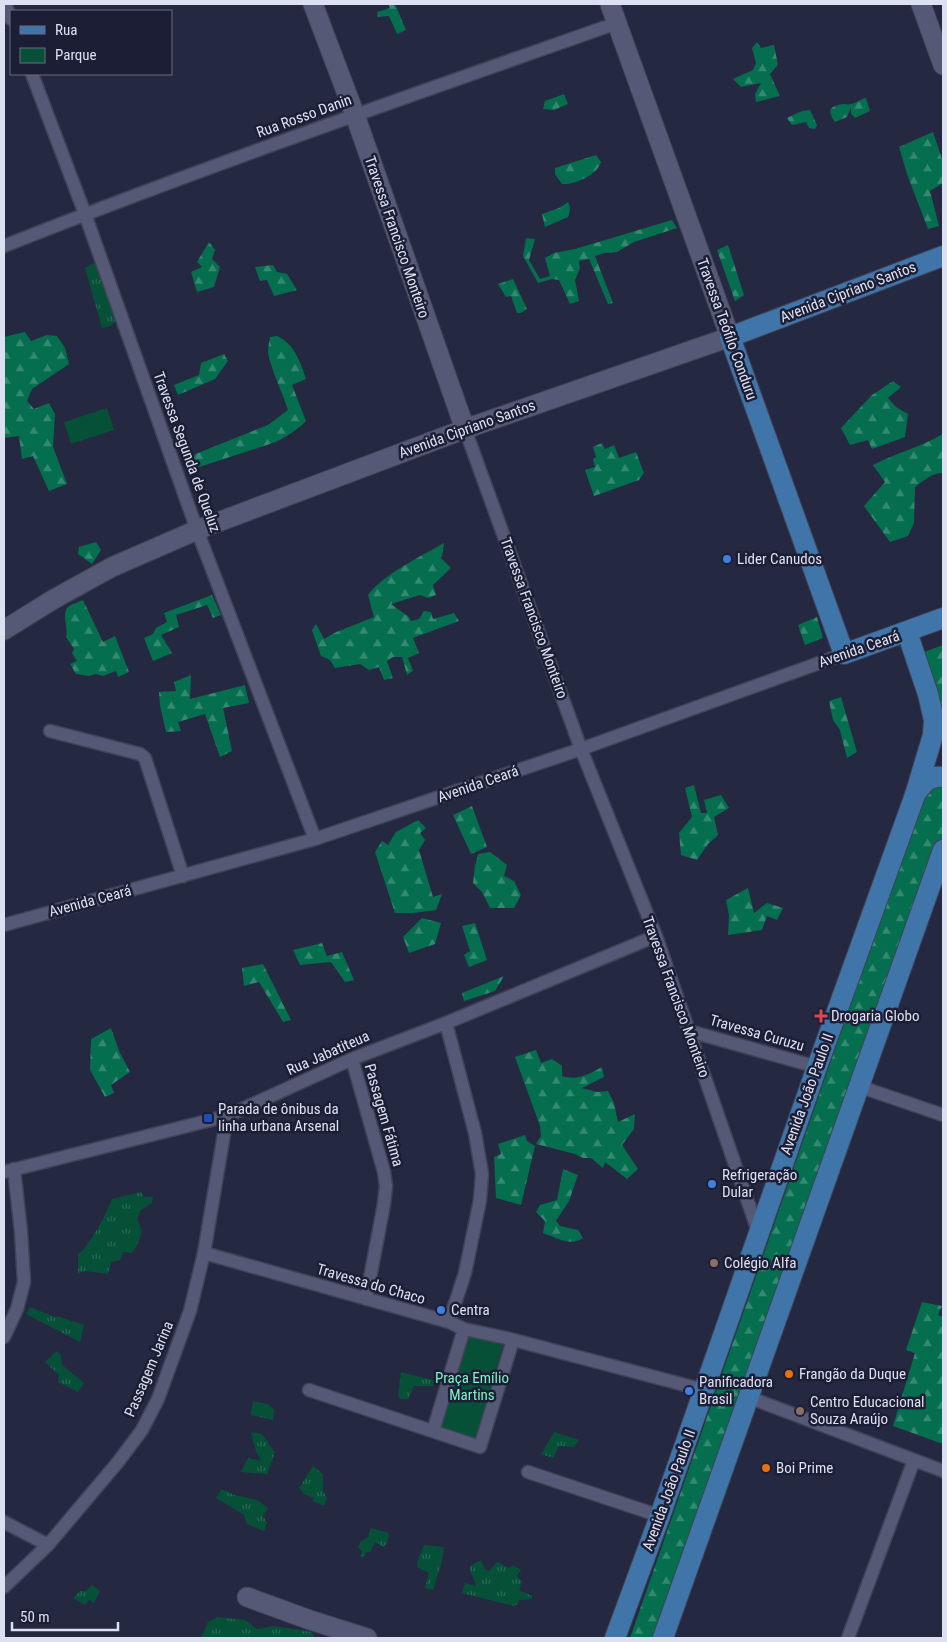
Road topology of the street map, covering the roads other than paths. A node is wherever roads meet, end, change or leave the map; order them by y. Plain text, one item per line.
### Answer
1 (6, 4) edge
2 (313, 4) edge
3 (610, 4) edge
4 (921, 4) edge
5 (10, 16) edge
6 (617, 23) junction
7 (943, 65) edge
8 (32, 75) edge
9 (355, 115) junction
10 (85, 214) junction
11 (4, 246) edge
12 (943, 256) edge
13 (730, 337) junction
14 (464, 429) junction
15 (197, 530) junction
16 (943, 618) edge
17 (4, 630) edge
18 (907, 632) junction
19 (844, 654) junction
20 (50, 731) dead end
21 (938, 737) edge
22 (581, 749) junction
23 (943, 777) edge
24 (915, 795) junction
25 (315, 839) junction
26 (943, 850) edge
27 (183, 876) junction
28 (4, 925) edge
29 (656, 936) junction
30 (446, 1023) junction
31 (689, 1031) junction
32 (352, 1059) junction
33 (817, 1067) junction
34 (858, 1086) junction
35 (943, 1115) edge
36 (228, 1116) junction
37 (9, 1171) edge
38 (758, 1231) junction
39 (204, 1253) junction
40 (366, 1299) junction
41 (449, 1322) junction
42 (464, 1330) junction
43 (4, 1337) edge
44 (513, 1340) junction
45 (309, 1390) dead end
46 (704, 1390) junction
47 (748, 1397) junction
48 (433, 1431) junction
49 (914, 1460) junction
50 (943, 1471) edge
51 (528, 1472) dead end
52 (660, 1516) junction
53 (4, 1522) edge
54 (48, 1545) junction
55 (4, 1587) edge
56 (247, 1597) dead end
57 (617, 1637) edge
58 (367, 1638) edge
59 (663, 1638) edge
60 (848, 1638) edge

1 - 5 street
2 - 9 street, Travessa Francisco Monteiro
3 - 6 street, Travessa Teófilo Conduru
4 - 7 street
6 - 9 street, Rua Rosso Danin
6 - 13 street, Travessa Teófilo Conduru
8 - 10 street, Travessa Segunda de Queluz
9 - 10 street, Rua Rosso Danin
9 - 14 street, Travessa Francisco Monteiro
10 - 11 street, Rua Rosso Danin
10 - 15 street, Travessa Segunda de Queluz
12 - 13 main road, Avenida Cipriano Santos
13 - 14 street, Avenida Cipriano Santos
13 - 19 main road, Travessa Teófilo Conduru
14 - 15 street, Avenida Cipriano Santos
14 - 22 street, Travessa Francisco Monteiro
15 - 17 street, Avenida Cipriano Santos
15 - 25 street, Travessa Segunda de Queluz
16 - 18 main road, Avenida Ceará
18 - 19 main road, Avenida Ceará
18 - 21 main road, Avenida João Paulo II
19 - 22 street, Avenida Ceará
20 - 27 street
21 - 24 main road, Avenida João Paulo II
22 - 25 street, Avenida Ceará
22 - 29 street, Travessa Francisco Monteiro
23 - 24 main road
24 - 33 main road, Avenida João Paulo II
25 - 27 street, Avenida Ceará
26 - 34 main road
27 - 28 street, Avenida Ceará
29 - 30 street, Rua Jabatiteua
29 - 31 street, Travessa Francisco Monteiro
30 - 32 street, Rua Jabatiteua
30 - 41 street
31 - 33 street, Travessa Curuzu
31 - 38 street, Travessa Francisco Monteiro
32 - 36 street, Rua Jabatiteua
32 - 40 street, Passagem Fátima
33 - 38 main road, Avenida João Paulo II
34 - 35 street
34 - 47 main road
36 - 37 street, Rua Jabatiteua
36 - 39 street, Passagem Jarina
37 - 43 street
38 - 46 main road, Avenida João Paulo II
39 - 40 street, Travessa do Chaco
39 - 54 street, Passagem Jarina
40 - 41 street, Travessa do Chaco
41 - 42 street, Travessa do Chaco
42 - 44 street, Travessa do Chaco
42 - 48 street
44 - 46 street, Travessa do Chaco
44 - 48 street
45 - 48 street
46 - 52 main road, Avenida João Paulo II
47 - 49 street
47 - 59 main road
49 - 50 street
49 - 60 street
51 - 52 street
52 - 57 main road, Avenida João Paulo II
53 - 54 street
54 - 55 street, Passagem Jarina
56 - 58 street

